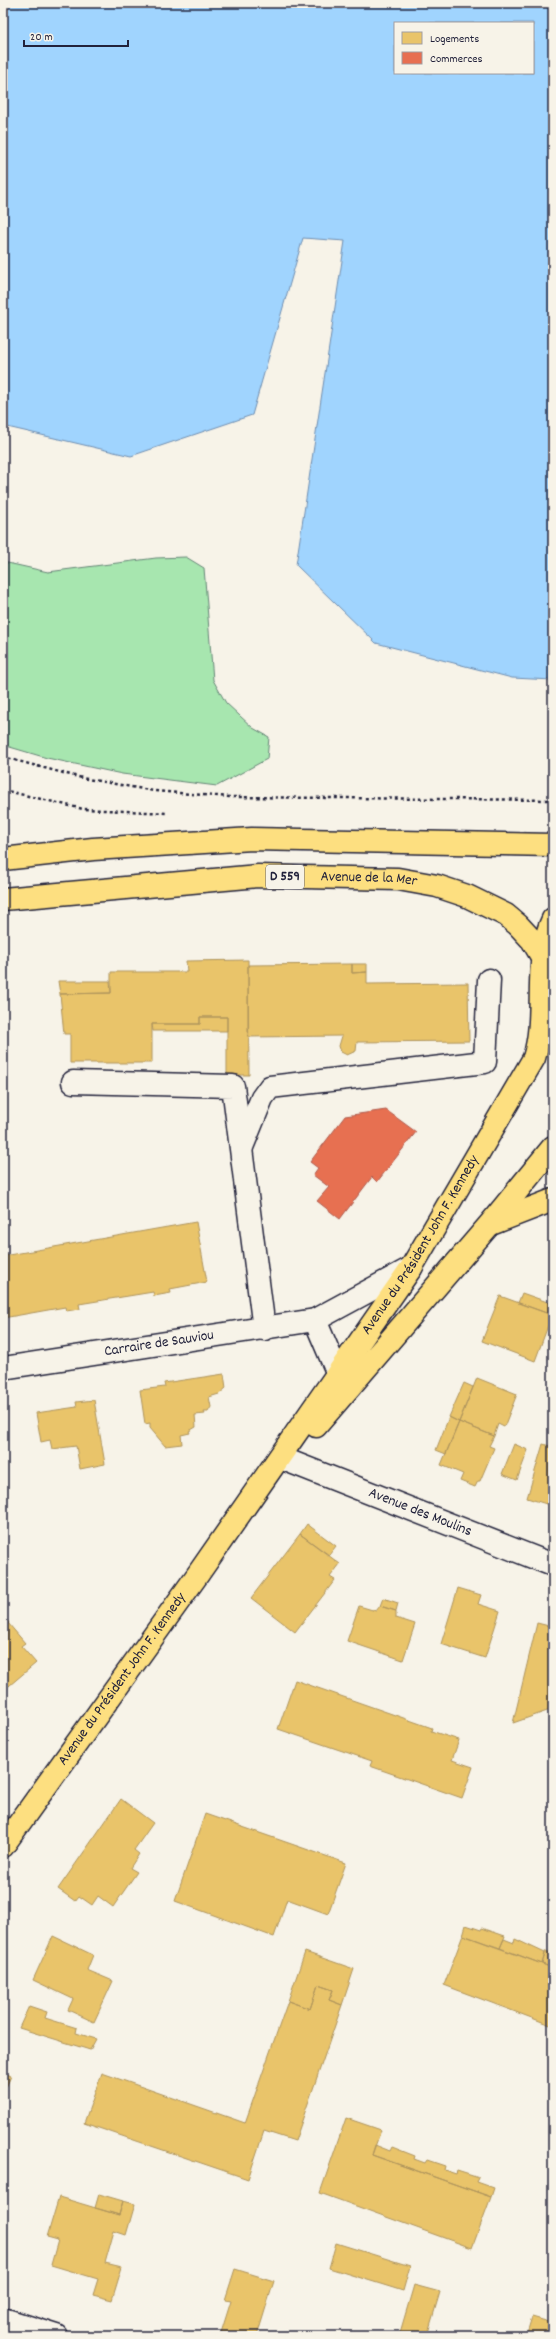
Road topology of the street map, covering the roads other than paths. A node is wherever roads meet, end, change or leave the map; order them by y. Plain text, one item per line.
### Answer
1 (552, 846) edge
2 (3, 858) edge
3 (3, 899) edge
4 (553, 919) edge
5 (548, 966) edge
6 (490, 980) dead end
7 (73, 1082) dead end
8 (553, 1147) edge
9 (241, 1150) junction
10 (553, 1200) edge
11 (490, 1224) junction
12 (411, 1268) junction
13 (315, 1320) junction
14 (264, 1328) junction
15 (3, 1368) edge
16 (338, 1374) junction
17 (286, 1460) junction
18 (242, 1512) junction
19 (553, 1565) edge
20 (3, 1846) edge
21 (3, 2319) edge
22 (57, 2336) edge

1 - 2 main road
3 - 5 main road, Avenue de la Mer / D 559
4 - 5 main road, Avenue du Président John F. Kennedy
5 - 12 main road, Avenue du Président John F. Kennedy
6 - 9 street
7 - 9 street
8 - 11 main road, Avenue du Président John F. Kennedy
9 - 14 street
10 - 11 main road
11 - 17 main road, Avenue du Président John F. Kennedy
12 - 13 street, Carraire de Sauviou
12 - 16 main road, Avenue du Président John F. Kennedy
13 - 14 street, Carraire de Sauviou
13 - 16 street
14 - 15 street, Carraire de Sauviou
16 - 18 main road, Avenue du Président John F. Kennedy
17 - 18 main road, Avenue du Président John F. Kennedy
17 - 19 street, Avenue des Moulins
18 - 20 main road, Avenue du Président John F. Kennedy
21 - 22 street

